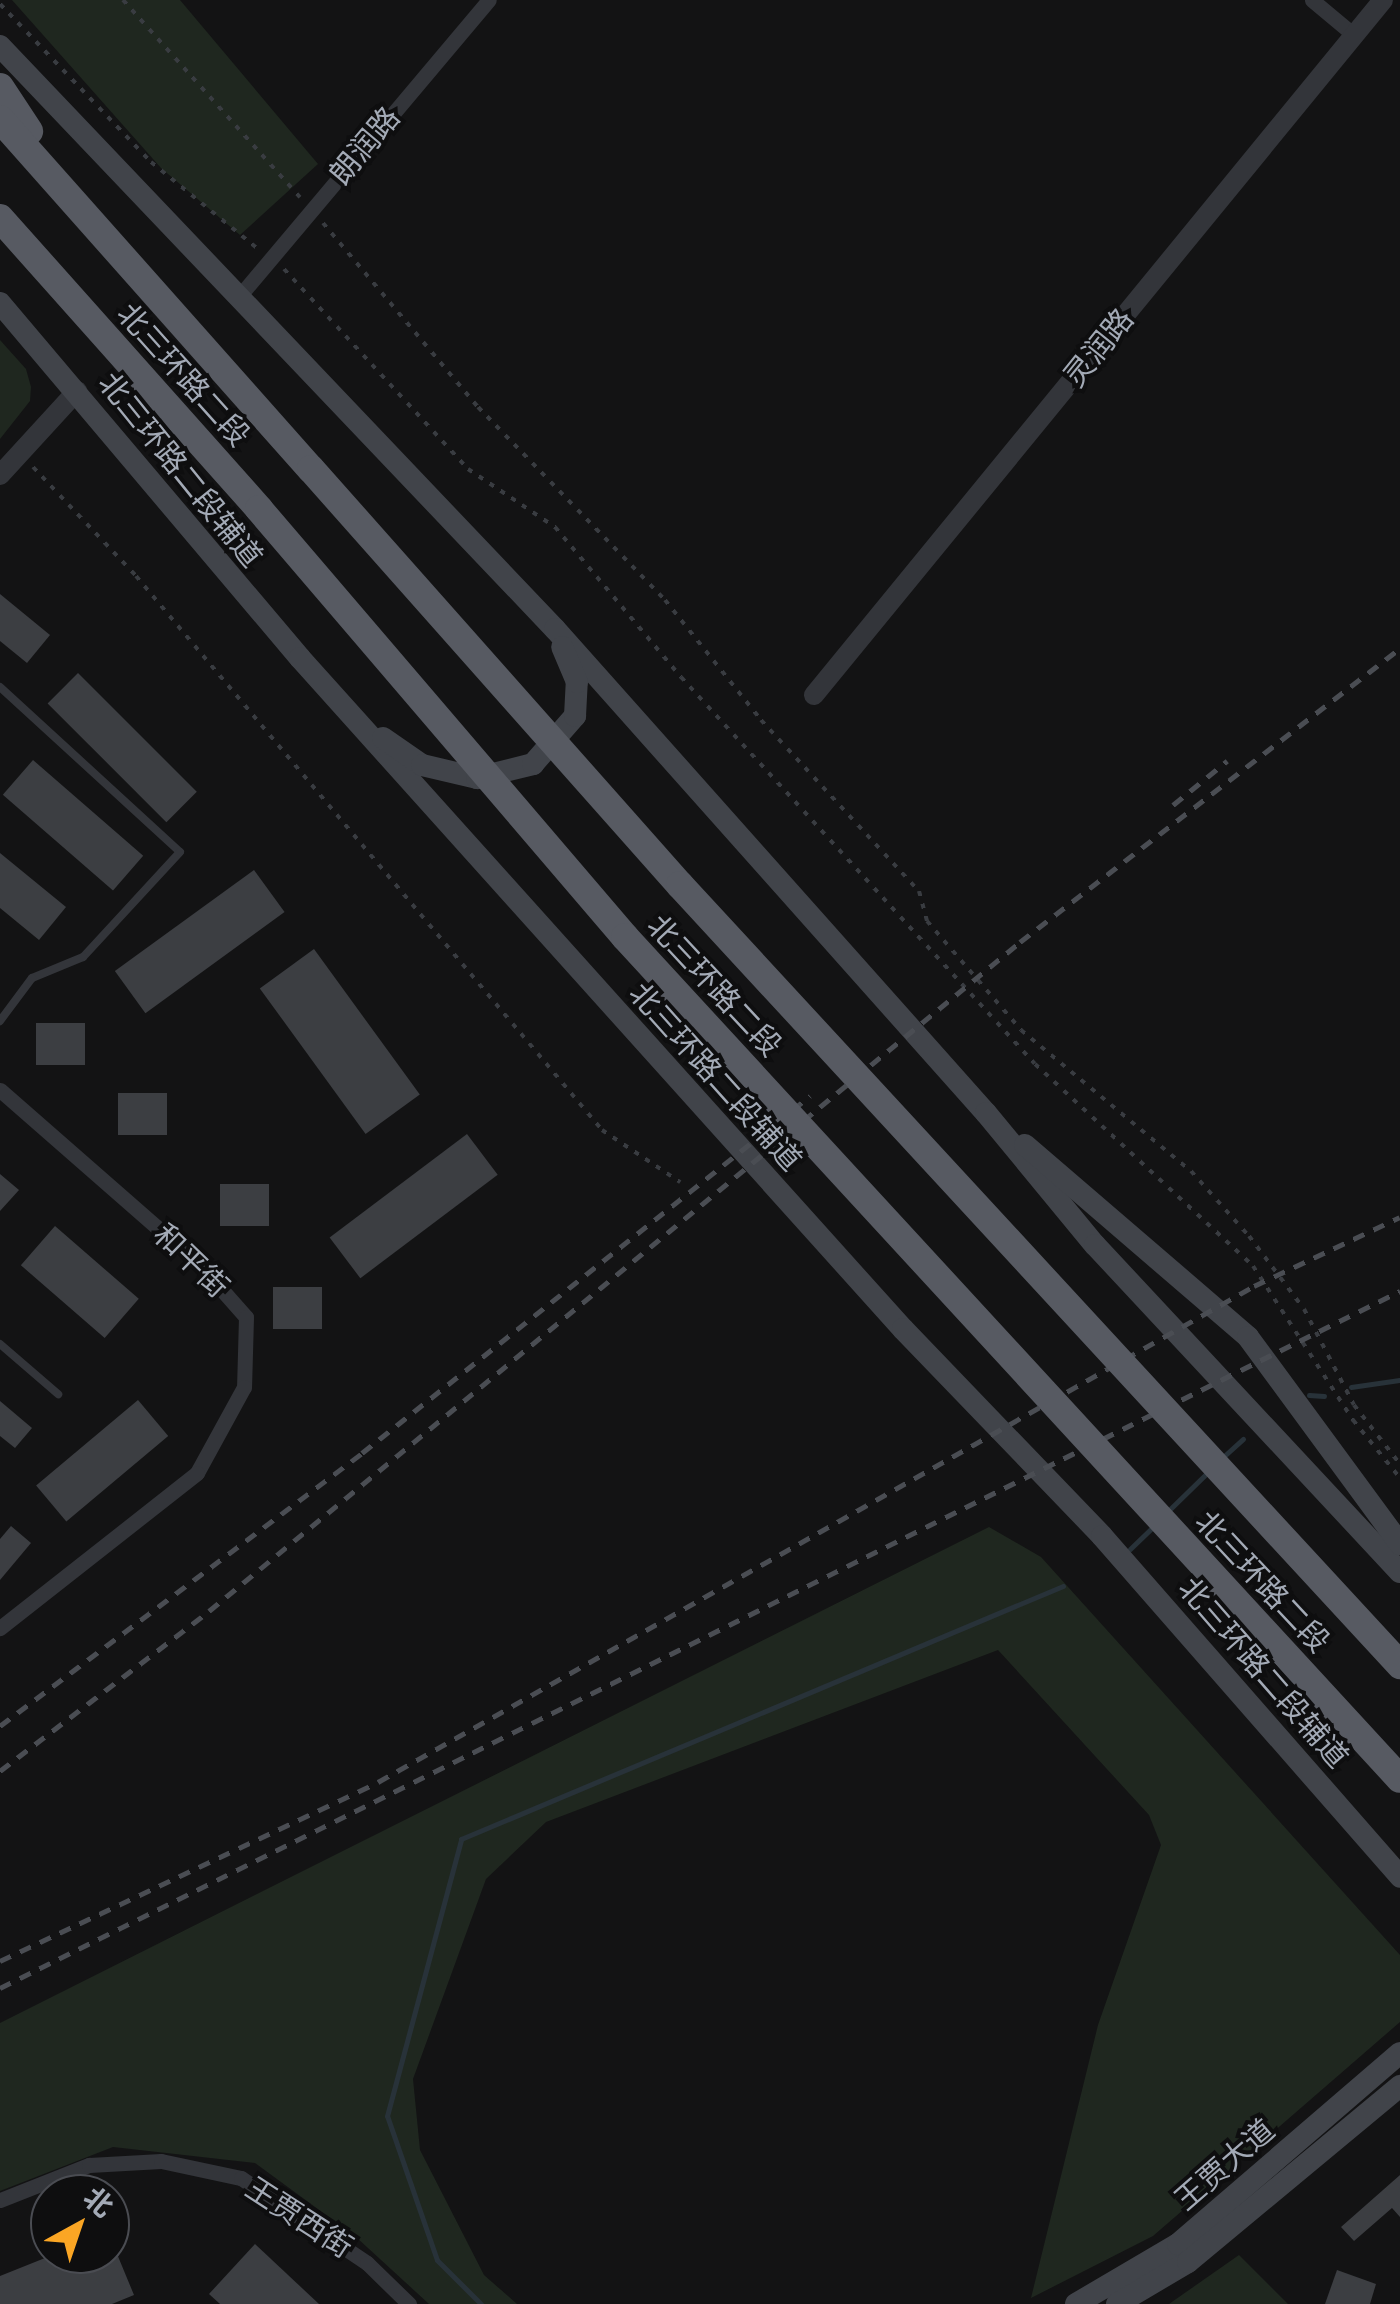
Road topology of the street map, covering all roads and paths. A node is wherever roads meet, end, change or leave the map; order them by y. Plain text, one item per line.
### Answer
1 (122, 0) edge
2 (489, 0) edge
3 (1312, 0) edge
4 (1383, 0) edge
5 (0, 4) edge
6 (1354, 36) junction
7 (0, 46) edge
8 (0, 87) edge
9 (0, 119) edge
10 (312, 210) junction
11 (83, 212) junction
12 (0, 218) edge
13 (271, 258) junction
14 (242, 293) junction
15 (0, 303) edge
16 (77, 391) junction
17 (20, 453) junction
18 (0, 476) edge
19 (554, 629) junction
20 (0, 687) edge
21 (814, 695) dead end
22 (351, 716) junction
23 (0, 1021) edge
24 (0, 1090) edge
25 (986, 1113) junction
26 (680, 1182) dead end
27 (0, 1344) edge
28 (58, 1394) dead end
29 (1400, 1464) edge
30 (1400, 1478) edge
31 (1400, 1544) edge
32 (1400, 1572) edge
33 (0, 1607) edge
34 (7, 1623) edge
35 (1400, 1665) edge
36 (1400, 1780) edge
37 (1400, 1877) edge
38 (1400, 2054) edge
39 (1400, 2086) edge
40 (0, 2200) edge
41 (410, 2304) edge
42 (1076, 2304) edge
43 (1117, 2304) edge

1 - 10 path
2 - 10 street, 朗润路
3 - 6 street
4 - 6 street, 灵润路
5 - 13 path
6 - 21 street, 灵润路
7 - 14 main road
8 - 11 highway
9 - 11 highway, 北三环路二段
10 - 13 street, 朗润路
10 - 29 path
11 - 35 highway, 北三环路二段, bridge
12 - 36 highway, 北三环路二段, bridge
13 - 14 street, 朗润路
13 - 30 path
14 - 19 main road
15 - 16 main road, 北三环路二段辅道
16 - 17 street
16 - 22 main road, 北三环路二段辅道
17 - 18 street
17 - 26 path
19 - 22 main road
19 - 25 main road
20 - 23 lane
22 - 37 main road, 北三环路二段辅道
24 - 34 street, 和平街
25 - 31 main road
25 - 32 main road
27 - 28 lane
33 - 34 lane
38 - 42 main road, 王贾大道
39 - 43 main road, 王贾大道
40 - 41 street, 王贾西街

